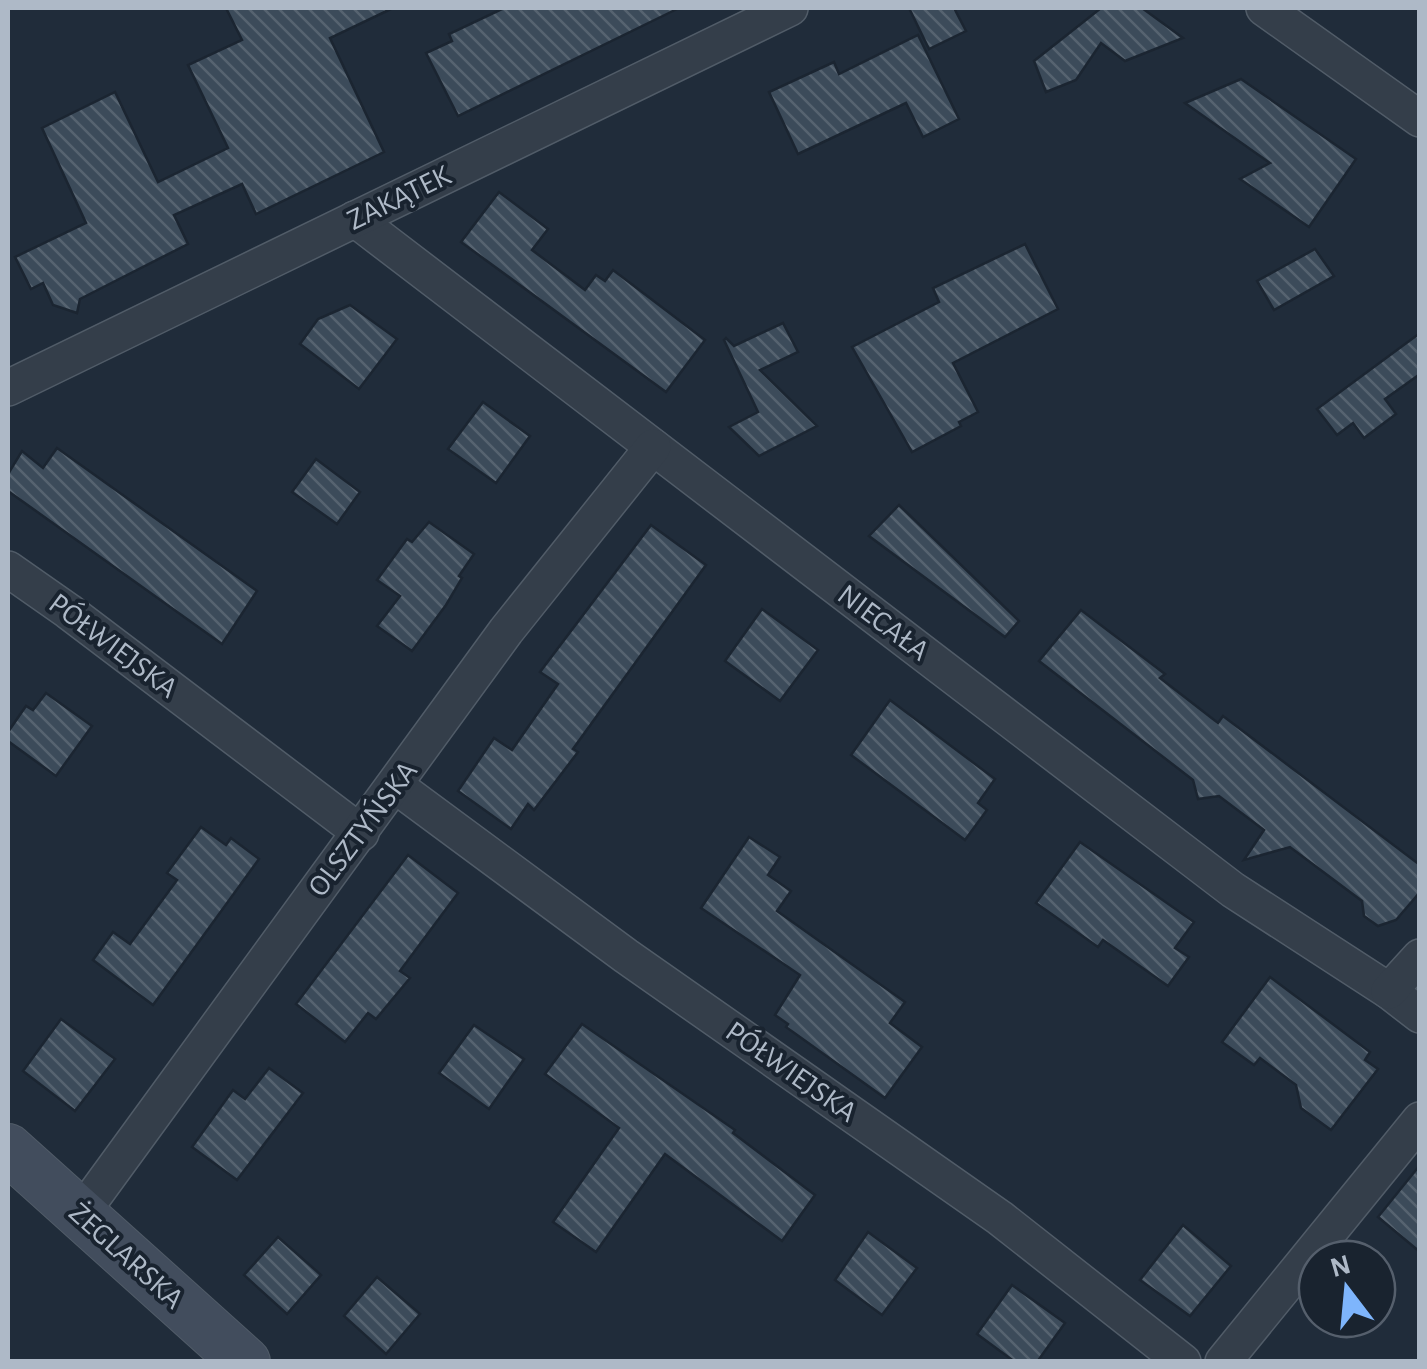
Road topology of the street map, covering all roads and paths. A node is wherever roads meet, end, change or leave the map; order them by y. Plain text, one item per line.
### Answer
1 (790, 8) edge
2 (1264, 8) edge
3 (1420, 119) edge
4 (356, 219) junction
5 (8, 388) edge
6 (653, 447) junction
7 (8, 569) edge
8 (396, 786) junction
9 (361, 832) junction
10 (1420, 956) edge
11 (1389, 991) junction
12 (1420, 1015) edge
13 (1420, 1120) edge
14 (8, 1150) edge
15 (80, 1214) junction
16 (244, 1362) edge
17 (1182, 1362) edge
18 (1223, 1362) edge

1 - 4 street, ZAKĄTEK
2 - 3 street
4 - 5 street, ZAKĄTEK
4 - 6 street, NIECAŁA
6 - 8 street, OLSZTYŃSKA
6 - 11 street, NIECAŁA
7 - 9 street, PÓŁWIEJSKA
8 - 9 street, OLSZTYŃSKA
8 - 17 street, PÓŁWIEJSKA
9 - 15 street, OLSZTYŃSKA
10 - 11 street
11 - 12 street, NIECAŁA
13 - 18 street
14 - 15 street, ŻEGLARSKA
15 - 16 street, ŻEGLARSKA

